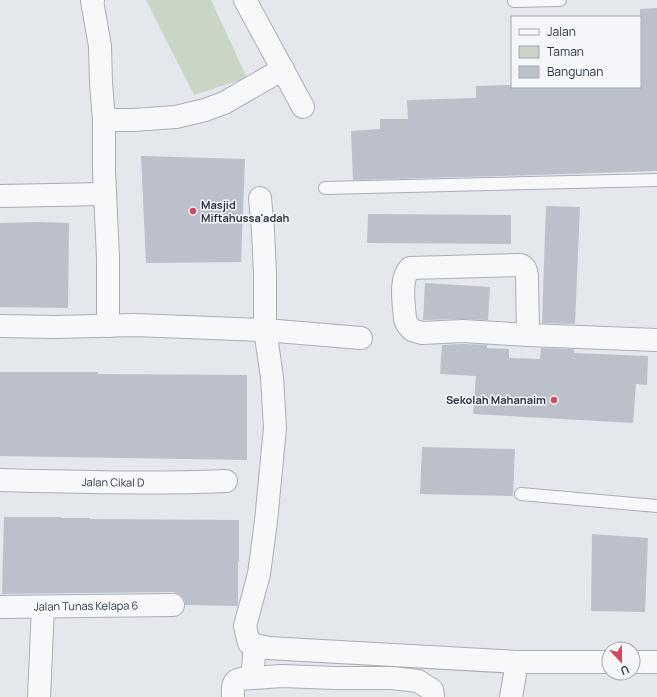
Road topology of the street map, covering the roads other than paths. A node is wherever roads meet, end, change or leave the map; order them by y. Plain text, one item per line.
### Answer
1 (92, 0) edge
2 (246, 0) edge
3 (560, 0) edge
4 (514, 1) dead end
5 (283, 70) junction
6 (303, 107) dead end
7 (104, 120) junction
8 (657, 180) edge
9 (325, 188) dead end
10 (105, 194) junction
11 (0, 196) edge
12 (260, 198) dead end
13 (0, 326) edge
14 (108, 326) junction
15 (264, 330) junction
16 (528, 335) junction
17 (361, 338) dead end
18 (657, 340) edge
19 (0, 480) edge
20 (226, 481) dead end
21 (521, 494) dead end
22 (657, 506) edge
23 (173, 605) dead end
24 (0, 607) edge
25 (43, 607) junction
26 (255, 646) junction
27 (517, 662) junction
28 (601, 662) edge
29 (641, 662) edge
30 (657, 662) edge
31 (252, 678) junction
32 (334, 687) edge
33 (38, 697) edge
34 (233, 697) edge
35 (433, 697) edge
36 (511, 697) edge

1 - 7 street
2 - 5 street
3 - 4 lane
5 - 6 street
5 - 7 street
7 - 10 street
8 - 9 lane
10 - 11 street
10 - 14 street
12 - 15 street
13 - 14 street
14 - 15 street
15 - 17 street
15 - 26 street
16 - 16 street
16 - 18 street
19 - 20 street, Jalan Cikal D
21 - 22 lane
23 - 25 street, Jalan Tunas Kelapa 6
24 - 25 street, Jalan Tunas Kelapa 6
25 - 33 street
26 - 27 street
26 - 31 street
27 - 28 street
27 - 36 street
29 - 30 street
31 - 32 street
31 - 34 street
32 - 35 street

